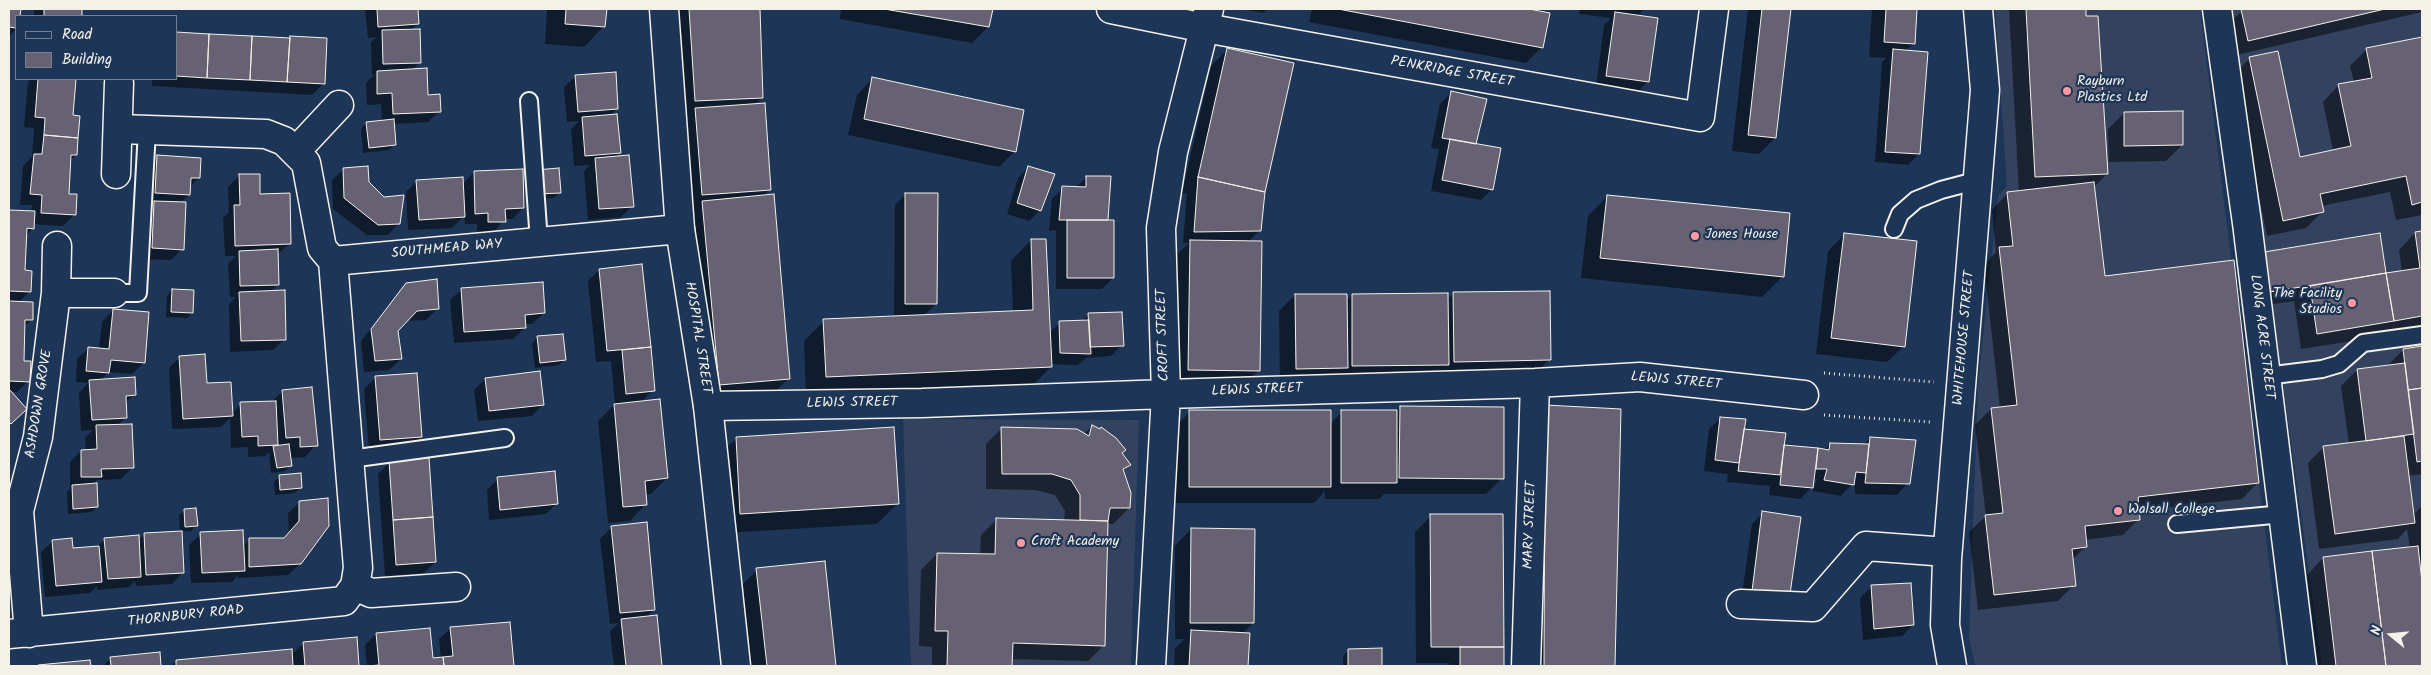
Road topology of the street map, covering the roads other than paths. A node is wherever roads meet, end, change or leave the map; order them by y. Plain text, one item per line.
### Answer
1 (664, 9) edge
2 (1111, 9) edge
3 (1714, 9) edge
4 (1978, 9) edge
5 (2217, 9) edge
6 (1207, 19) edge
7 (119, 83) dead end
8 (529, 101) dead end
9 (339, 105) dead end
10 (119, 129) junction
11 (148, 130) junction
12 (296, 152) junction
13 (116, 174) dead end
14 (1978, 180) junction
15 (680, 229) junction
16 (1894, 229) dead end
17 (539, 242) junction
18 (57, 246) dead end
19 (333, 261) junction
20 (56, 293) junction
21 (114, 293) joint
22 (2422, 335) edge
23 (2266, 376) junction
24 (1535, 383) junction
25 (1166, 394) junction
26 (1804, 395) road end
27 (708, 406) junction
28 (505, 438) dead end
29 (350, 460) junction
30 (2283, 514) junction
31 (2177, 524) dead end
32 (1947, 552) junction
33 (355, 586) junction
34 (456, 587) dead end
35 (1741, 604) dead end
36 (19, 633) edge
37 (736, 666) edge
38 (1151, 666) edge
39 (1526, 666) edge
40 (1952, 666) edge
41 (2302, 666) edge

1 - 15 street, HOSPITAL STREET
2 - 6 street, PENKRIDGE STREET
3 - 6 street, PENKRIDGE STREET
4 - 14 street, WHITEHOUSE STREET
5 - 23 street, LONG ACRE STREET
6 - 25 street, CROFT STREET
7 - 10 street
8 - 17 lane
9 - 12 street
10 - 11 street
10 - 13 street
11 - 12 street
11 - 21 lane
12 - 19 street
14 - 16 lane
14 - 32 street, WHITEHOUSE STREET
15 - 17 street, SOUTHMEAD WAY
15 - 27 street, HOSPITAL STREET
17 - 19 street, SOUTHMEAD WAY
18 - 20 street, ASHDOWN GROVE
19 - 29 street
20 - 21 street
20 - 36 street, ASHDOWN GROVE
22 - 23 lane
23 - 30 street, LONG ACRE STREET
24 - 25 street, LEWIS STREET
24 - 26 street, LEWIS STREET
24 - 39 street, MARY STREET
25 - 27 street, LEWIS STREET
25 - 38 street, CROFT STREET
27 - 37 street, HOSPITAL STREET
28 - 29 lane
29 - 33 street
30 - 31 lane
30 - 41 street, LONG ACRE STREET
32 - 35 street
32 - 40 street, WHITEHOUSE STREET
33 - 34 street
33 - 36 street, THORNBURY ROAD

